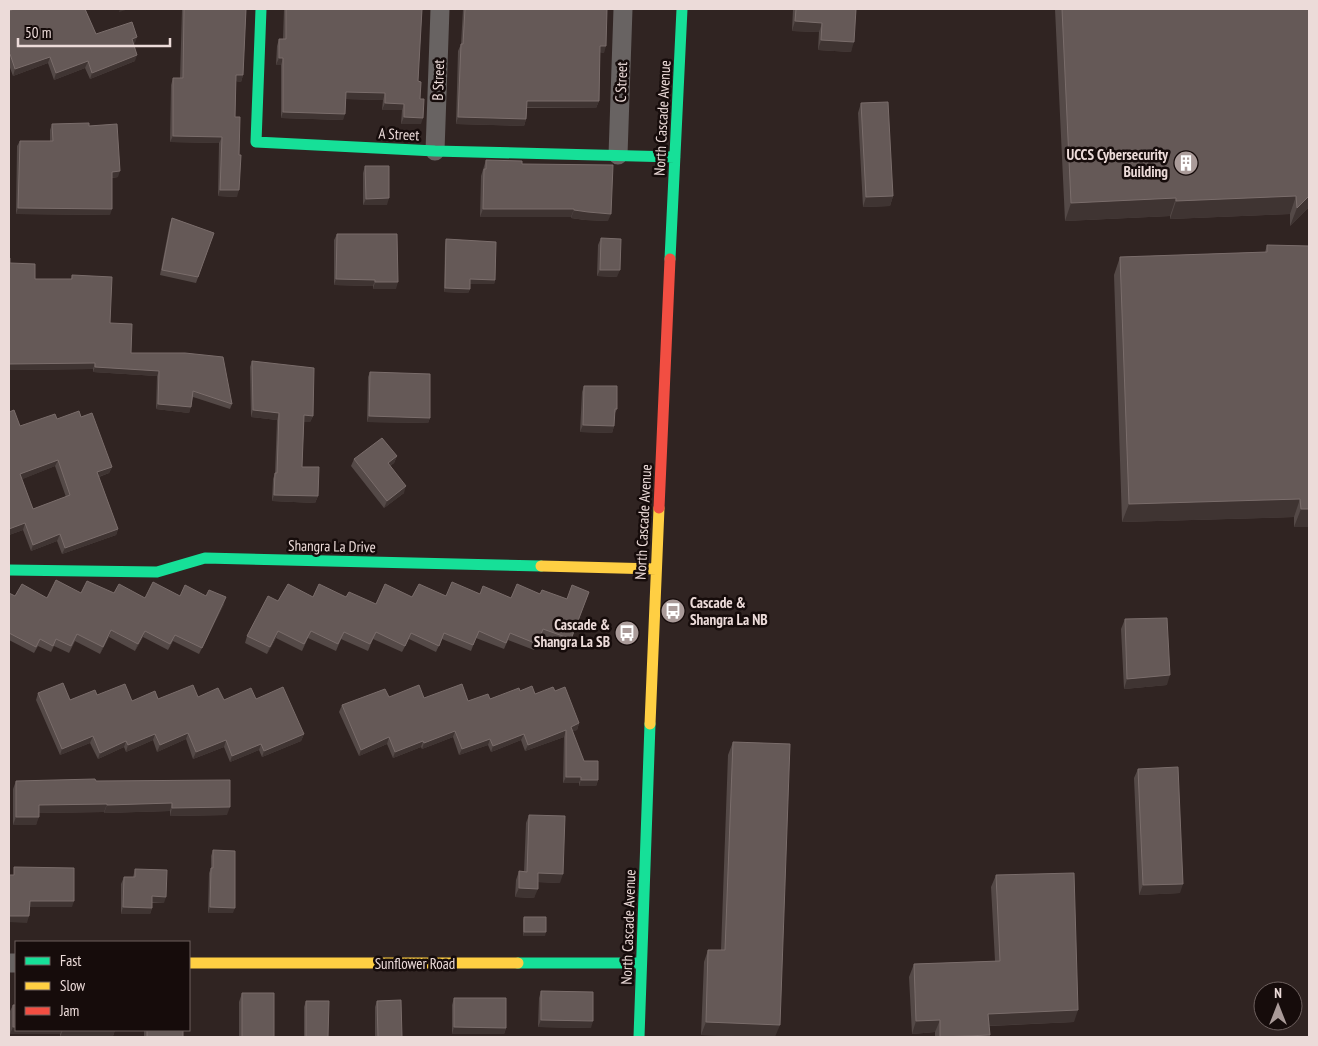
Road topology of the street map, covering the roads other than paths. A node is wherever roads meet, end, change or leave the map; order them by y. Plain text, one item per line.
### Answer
1 (261, 9) edge
2 (440, 9) edge
3 (623, 9) edge
4 (682, 9) edge
5 (435, 150) junction
6 (618, 155) junction
7 (675, 157) junction
8 (9, 570) edge
9 (656, 570) junction
10 (190, 963) edge
11 (641, 963) junction
12 (639, 1037) edge

1 - 5 street, A Street
2 - 5 street, B Street
3 - 6 street, C Street
4 - 7 street, North Cascade Avenue
5 - 6 street, A Street
6 - 7 street, A Street
7 - 9 street, North Cascade Avenue
8 - 9 street, Shangra La Drive
9 - 11 street, North Cascade Avenue
10 - 11 street, Sunflower Road
11 - 12 street, North Cascade Avenue

